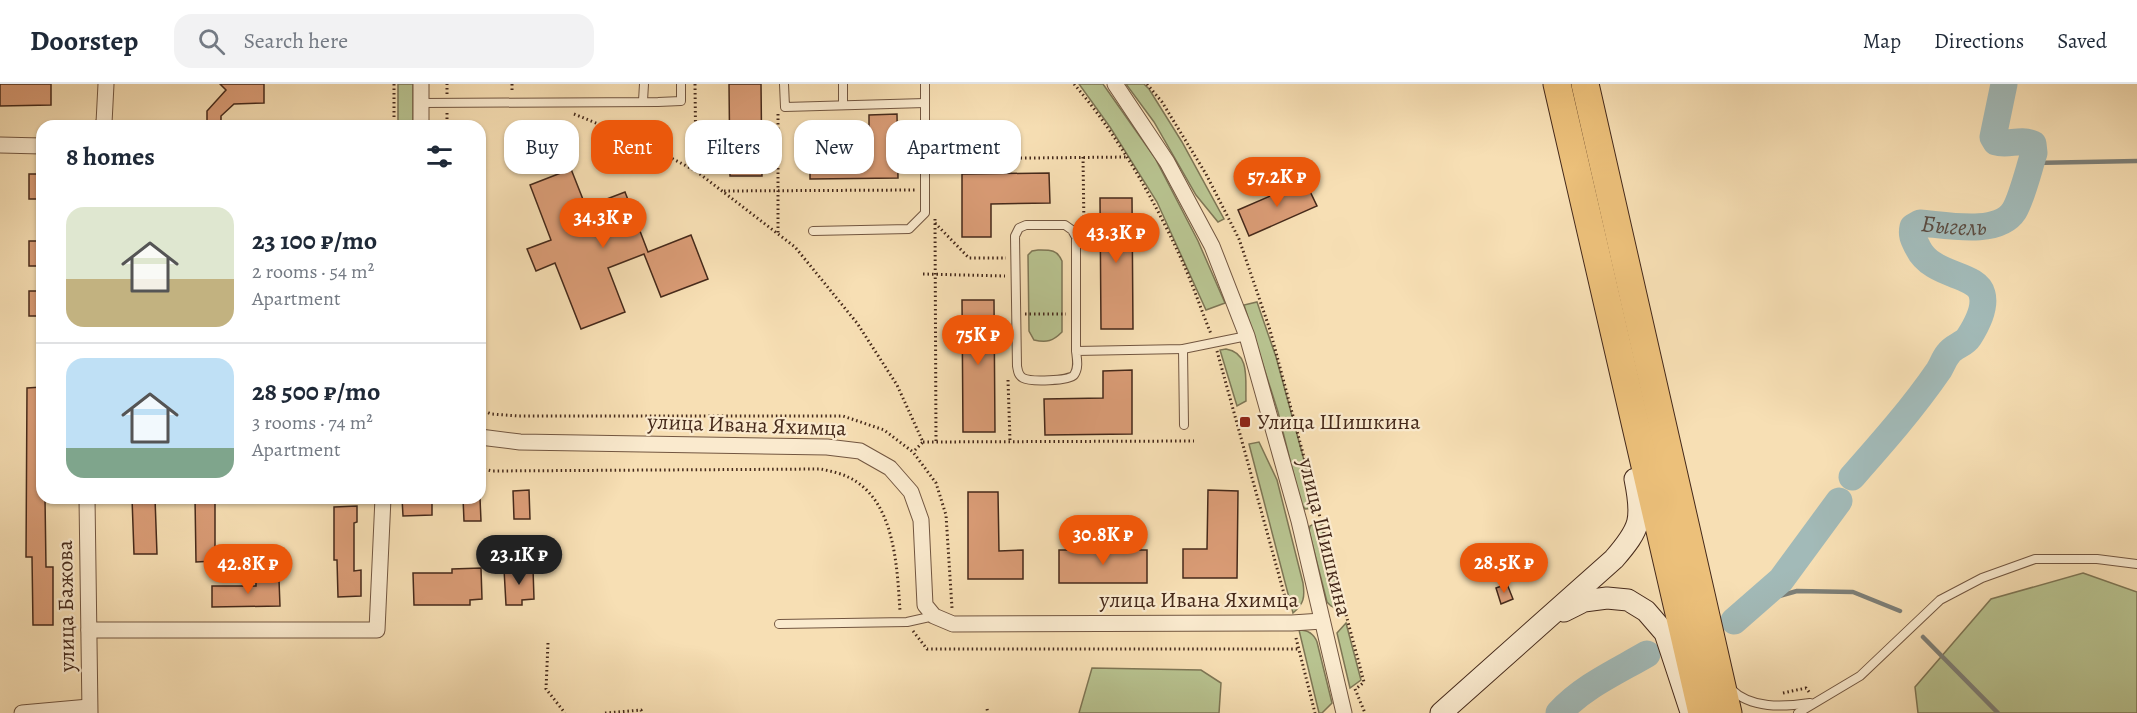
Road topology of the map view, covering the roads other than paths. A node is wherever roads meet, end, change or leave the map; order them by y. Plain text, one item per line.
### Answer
1 (106, 84) edge
2 (421, 84) edge
3 (644, 84) edge
4 (681, 84) edge
5 (784, 84) edge
6 (843, 84) edge
7 (925, 84) edge
8 (1115, 84) edge
9 (1557, 84) edge
10 (1585, 84) edge
11 (644, 101) junction
12 (421, 103) junction
13 (925, 103) junction
14 (843, 105) junction
15 (104, 120) edge
16 (421, 120) edge
17 (0, 145) edge
18 (36, 146) edge
19 (813, 231) dead end
20 (1247, 336) junction
21 (1183, 349) junction
22 (1076, 351) junction
23 (1625, 379) junction
24 (1184, 425) dead end
25 (486, 438) edge
26 (87, 504) edge
27 (383, 504) edge
28 (2137, 564) edge
29 (934, 616) junction
30 (1544, 620) junction
31 (1322, 621) junction
32 (778, 624) dead end
33 (89, 630) junction
34 (1719, 673) junction
35 (1814, 702) junction
36 (90, 710) edge
37 (22, 713) edge
38 (1344, 713) edge
39 (1441, 713) edge
40 (1691, 713) edge
41 (1702, 713) edge
42 (1728, 713) edge
43 (1798, 713) edge

1 - 15 street
2 - 12 street
3 - 11 lane
4 - 11 lane
5 - 14 lane
6 - 14 lane
7 - 13 lane
8 - 20 street, улица Шишкина
9 - 23 highway
10 - 34 highway
11 - 12 lane
12 - 16 street
13 - 14 lane
13 - 19 lane
17 - 18 street
20 - 21 lane
20 - 31 street, улица Шишкина
21 - 22 lane
21 - 24 lane
22 - 22 lane
23 - 30 street
23 - 41 highway
25 - 29 street, улица Ивана Яхимца
26 - 33 street, улица Бажова
27 - 33 street
28 - 35 lane
29 - 31 street, улица Ивана Яхимца
29 - 32 lane
30 - 39 street
30 - 40 street
31 - 38 street, улица Шишкина
33 - 36 street, улица Бажова
34 - 35 lane
34 - 42 highway
35 - 43 lane
36 - 37 street

